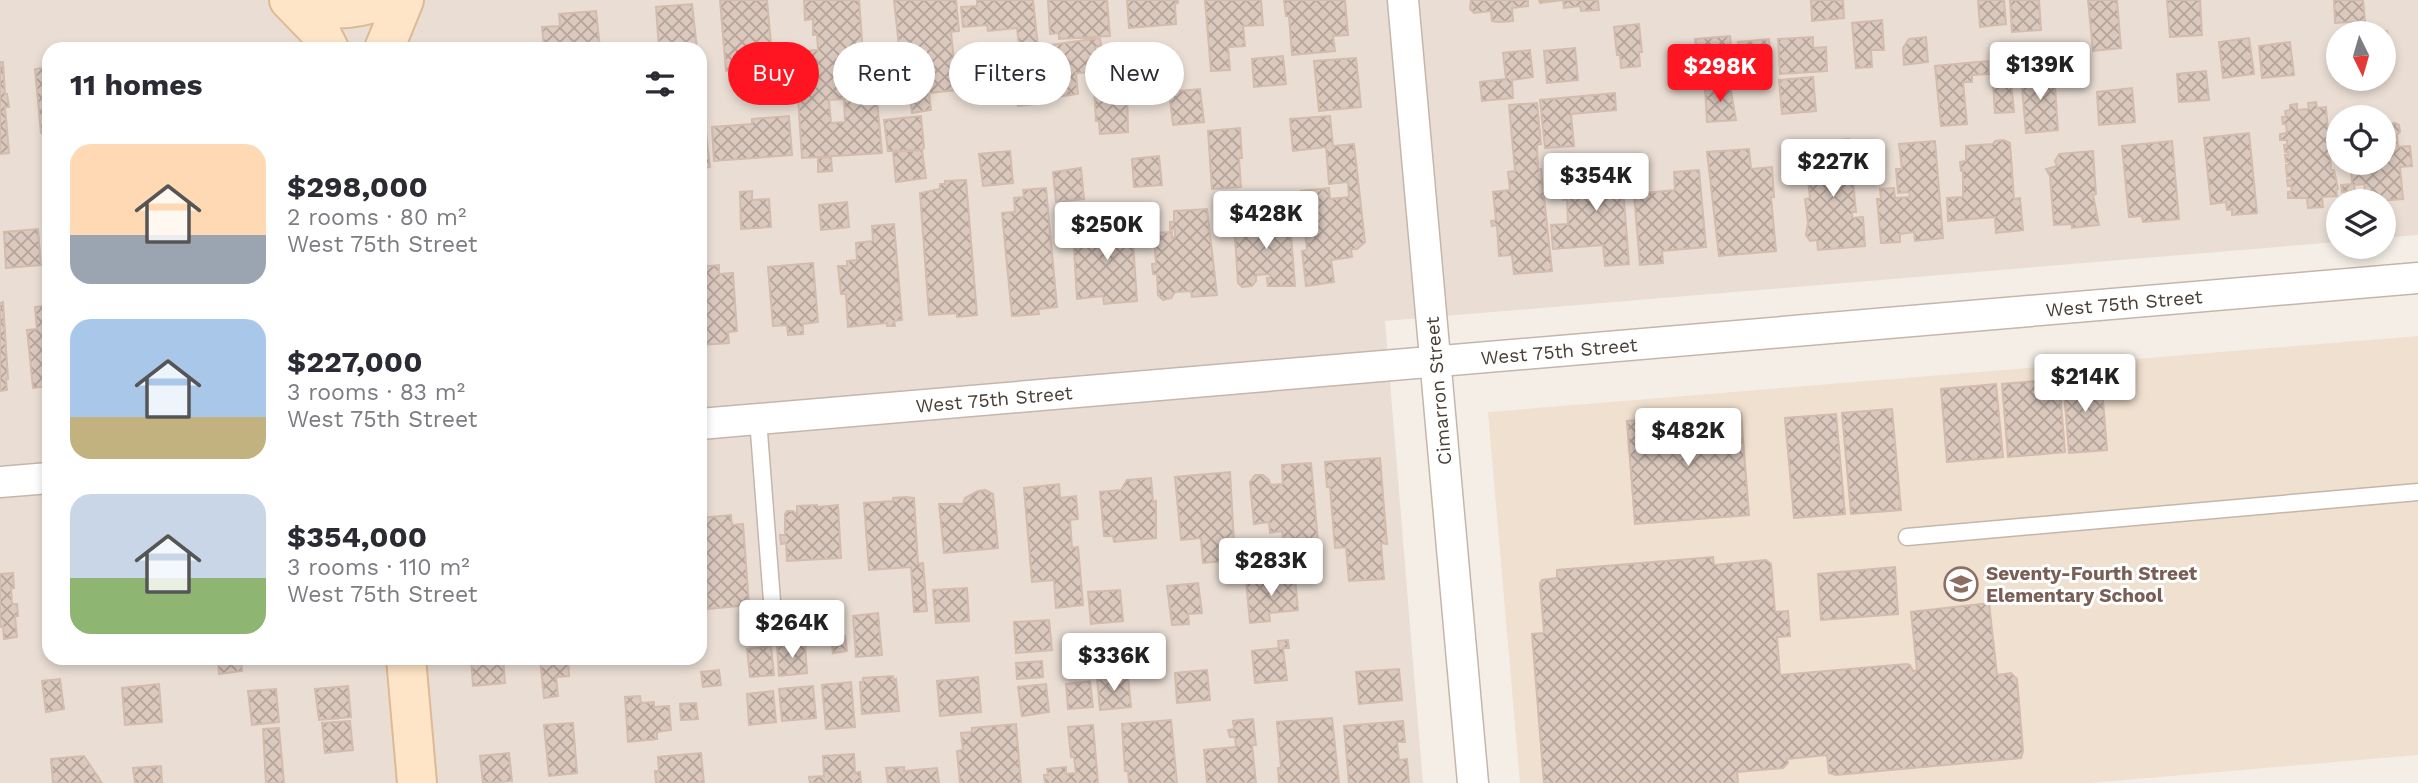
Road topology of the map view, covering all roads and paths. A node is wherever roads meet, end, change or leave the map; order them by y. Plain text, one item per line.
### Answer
1 (289, 0) edge
2 (297, 0) edge
3 (382, 0) edge
4 (404, 0) edge
5 (1403, 0) edge
6 (326, 42) edge
7 (387, 42) edge
8 (2418, 278) edge
9 (1435, 361) junction
10 (758, 419) junction
11 (707, 423) edge
12 (42, 479) edge
13 (0, 482) edge
14 (2418, 492) edge
15 (1907, 537) dead end
16 (772, 601) dead end
17 (407, 665) edge
18 (417, 783) edge
19 (1473, 783) edge

1 - 6 street
2 - 3 street
4 - 7 street
5 - 9 street, Cimarron Street
8 - 9 street, West 75th Street
9 - 10 street, West 75th Street
9 - 19 street, Cimarron Street
10 - 11 street, West 75th Street
10 - 16 lane
12 - 13 street
14 - 15 lane
17 - 18 street

